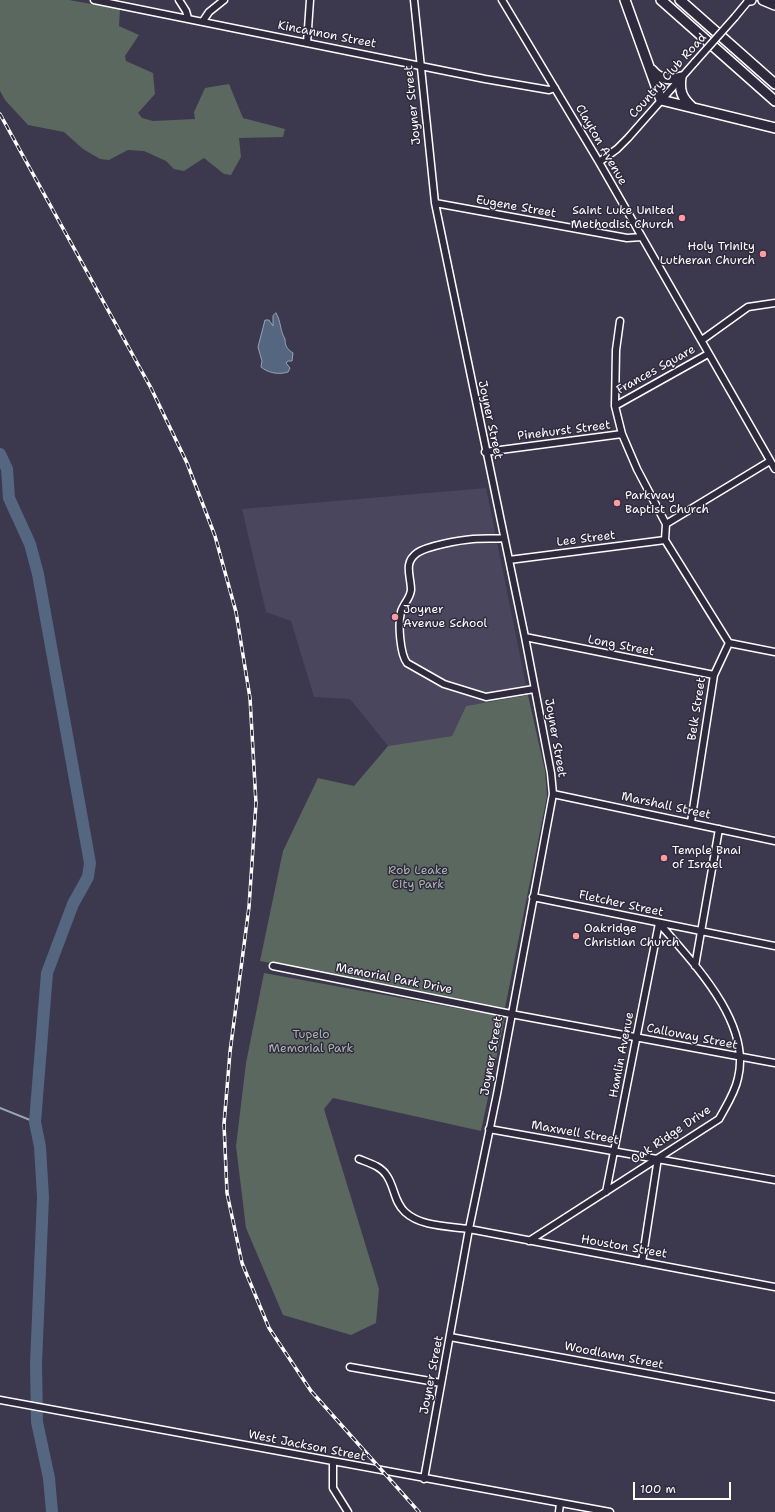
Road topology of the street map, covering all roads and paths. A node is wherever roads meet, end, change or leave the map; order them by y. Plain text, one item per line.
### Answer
1 (94, 0) edge
2 (179, 0) edge
3 (224, 0) edge
4 (310, 0) edge
5 (414, 0) edge
6 (502, 0) edge
7 (625, 0) edge
8 (661, 0) edge
9 (680, 0) edge
10 (750, 0) edge
11 (764, 0) edge
12 (775, 5) edge
13 (188, 18) junction
14 (203, 21) junction
15 (307, 43) junction
16 (420, 65) junction
17 (649, 67) junction
18 (681, 77) junction
19 (775, 84) edge
20 (555, 88) junction
21 (661, 100) junction
22 (775, 101) edge
23 (692, 107) junction
24 (775, 128) edge
25 (599, 162) junction
26 (435, 203) junction
27 (642, 237) junction
28 (775, 303) edge
29 (620, 321) dead end
30 (702, 340) junction
31 (708, 354) junction
32 (615, 406) junction
33 (622, 434) junction
34 (485, 452) junction
35 (770, 461) junction
36 (775, 469) edge
37 (666, 524) junction
38 (504, 538) junction
39 (665, 540) junction
40 (508, 560) junction
41 (525, 637) junction
42 (729, 643) junction
43 (775, 652) edge
44 (714, 675) junction
45 (534, 689) junction
46 (553, 794) junction
47 (691, 822) junction
48 (719, 829) junction
49 (775, 841) edge
50 (533, 897) junction
51 (659, 923) junction
52 (700, 931) junction
53 (775, 946) edge
54 (273, 966) dead end
55 (695, 966) junction
56 (511, 1014) junction
57 (636, 1037) junction
58 (741, 1057) junction
59 (775, 1063) edge
60 (489, 1129) junction
61 (614, 1151) junction
62 (658, 1158) junction
63 (359, 1159) dead end
64 (775, 1180) edge
65 (606, 1192) junction
66 (469, 1229) junction
67 (528, 1241) junction
68 (642, 1262) junction
69 (775, 1287) edge
70 (450, 1337) junction
71 (350, 1367) dead end
72 (441, 1383) junction
73 (775, 1397) edge
74 (0, 1400) edge
75 (333, 1462) junction
76 (424, 1479) junction
77 (560, 1503) junction
78 (348, 1512) edge
79 (560, 1512) edge
80 (610, 1512) edge

1 - 13 street, Kincannon Street
2 - 13 street
3 - 14 street
4 - 15 street
5 - 16 street, Joyner Street
6 - 20 street, Clayton Avenue
7 - 17 highway
8 - 22 highway
9 - 19 highway
10 - 18 street, Country Club Road, bridge
11 - 12 highway
13 - 14 street, Kincannon Street
14 - 15 street, Kincannon Street
15 - 16 street, Kincannon Street
16 - 20 street, Kincannon Street
16 - 26 street, Joyner Street
17 - 18 highway
17 - 21 highway
18 - 21 street, Country Club Road
18 - 23 highway
20 - 25 street, Clayton Avenue
21 - 23 highway
21 - 25 street, Country Club Road
23 - 24 highway
25 - 27 street, Clayton Avenue
26 - 27 street, Eugene Street
26 - 34 street, Joyner Street
27 - 30 street, Clayton Avenue
28 - 30 street
29 - 32 street, Frances Square
30 - 31 street, Clayton Avenue
31 - 32 street, Frances Square
31 - 35 street, Clayton Avenue
32 - 33 street, Frances Square
33 - 34 street, Pinehurst Street
33 - 37 street, Frances Square
34 - 38 street, Joyner Street
35 - 36 street, Clayton Avenue
35 - 37 street
37 - 39 street
38 - 40 street, Joyner Street
38 - 45 street
39 - 40 street, Lee Street
39 - 42 street
40 - 41 street, Joyner Street
41 - 44 street, Long Street
41 - 45 street, Joyner Street
42 - 43 street
42 - 44 street, Belk Street
44 - 47 street, Belk Street
45 - 46 street, Joyner Street
46 - 47 street, Marshall Street
46 - 50 street, Joyner Street
47 - 48 street, Marshall Street
48 - 49 street, Marshall Street
48 - 52 street
50 - 51 street, Fletcher Street
50 - 56 street, Joyner Street
51 - 52 street, Fletcher Street
51 - 55 street, Oak Ridge Drive
51 - 57 street, Hamlin Avenue
52 - 53 street, Fletcher Street
52 - 55 street
54 - 56 street, Memorial Park Drive
55 - 58 street, Oak Ridge Drive
56 - 57 street, Calloway Street
56 - 60 street, Joyner Street
57 - 58 street, Calloway Street
57 - 61 street, Hamlin Avenue
58 - 59 street, Calloway Street
58 - 62 street, Oak Ridge Drive
60 - 61 street, Maxwell Street
60 - 66 street, Joyner Street
61 - 62 street, Maxwell Street
61 - 65 street, Hamlin Avenue
62 - 64 street, Maxwell Street
62 - 65 street, Oak Ridge Drive
62 - 68 street
63 - 66 street, Houston Street
65 - 67 street, Oak Ridge Drive
66 - 67 street, Houston Street
66 - 70 street, Joyner Street
67 - 68 street, Houston Street
68 - 69 street, Houston Street
70 - 72 street, Joyner Street
70 - 73 street, Woodlawn Street
71 - 72 street
72 - 76 street, Joyner Street
74 - 75 street, West Jackson Street
75 - 76 street, West Jackson Street
75 - 78 street
76 - 77 street, West Jackson Street
77 - 79 street
77 - 80 street, West Jackson Street

